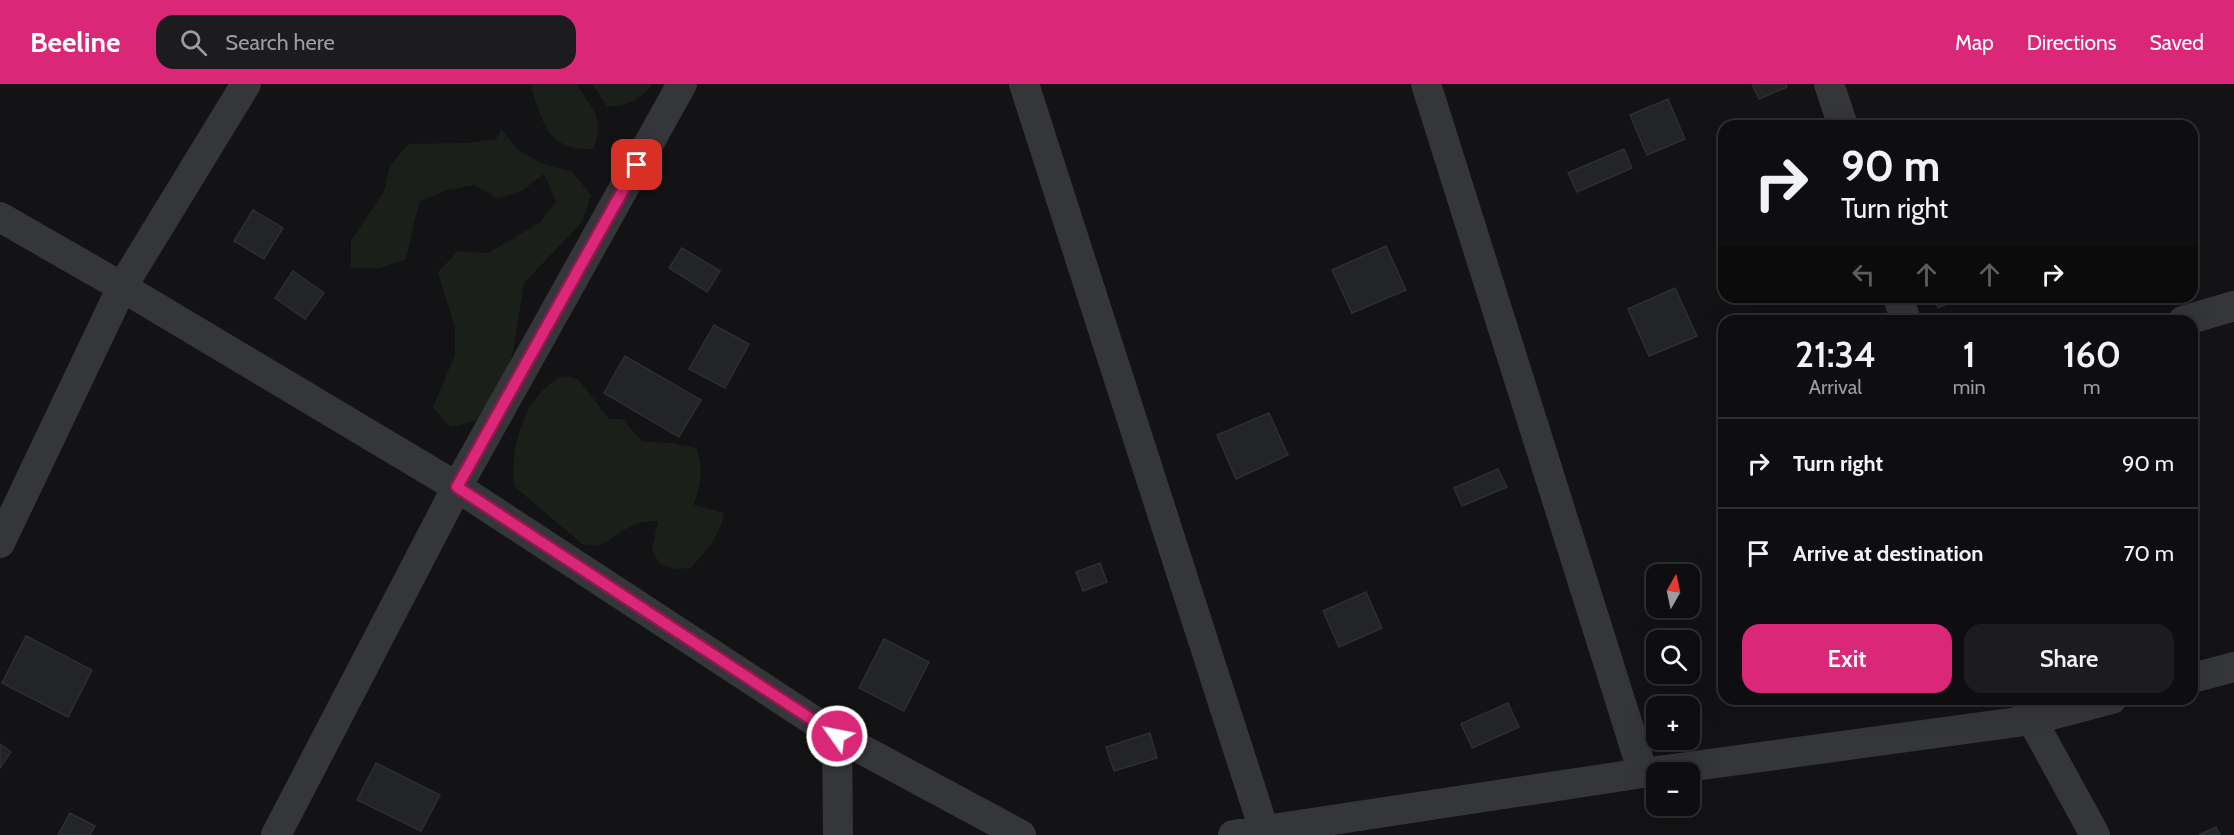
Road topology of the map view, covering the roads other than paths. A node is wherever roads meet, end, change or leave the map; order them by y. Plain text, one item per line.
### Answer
1 (246, 84) edge
2 (682, 84) edge
3 (1024, 84) edge
4 (1426, 84) edge
5 (1829, 84) edge
6 (1841, 120) edge
7 (0, 217) edge
8 (122, 287) junction
9 (2234, 306) edge
10 (2198, 317) edge
11 (457, 487) junction
12 (0, 543) edge
13 (2234, 667) edge
14 (2198, 676) edge
15 (2062, 705) edge
16 (2029, 709) edge
17 (837, 736) junction
18 (1643, 773) junction
19 (1264, 830) junction
20 (276, 835) edge
21 (838, 835) edge
22 (1021, 835) edge
23 (1233, 835) edge
24 (2095, 835) edge

1 - 8 street
2 - 11 street
3 - 19 street
4 - 18 street
5 - 6 street
7 - 8 street
8 - 11 street
8 - 12 street
9 - 10 street
11 - 17 street
11 - 20 street
13 - 14 street
15 - 16 street
16 - 18 street
16 - 24 street
17 - 21 street
17 - 22 street
18 - 19 street
19 - 23 street

